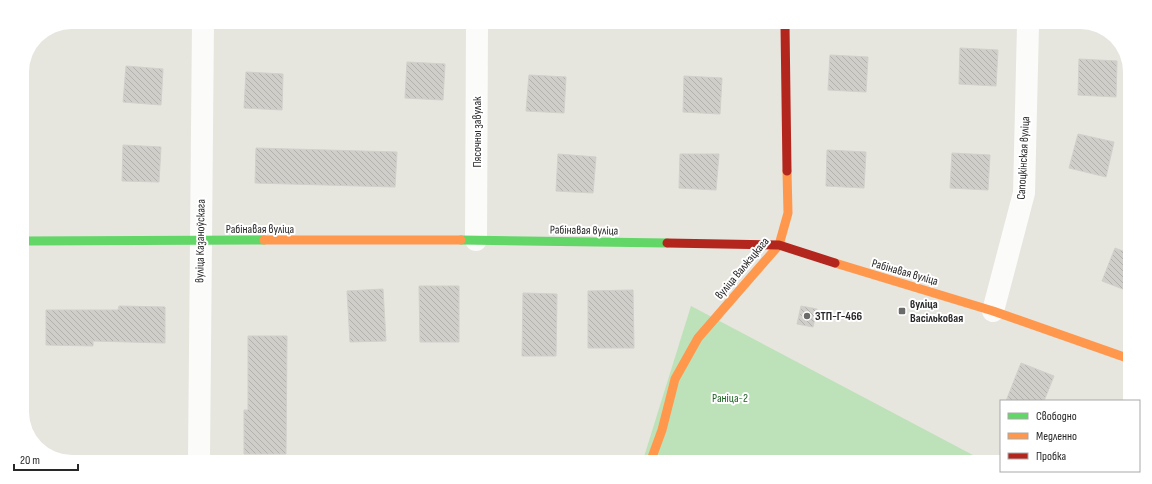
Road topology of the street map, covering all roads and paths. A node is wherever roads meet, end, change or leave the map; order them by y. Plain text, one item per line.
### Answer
1 (203, 29) edge
2 (477, 29) edge
3 (785, 29) edge
4 (1028, 29) edge
5 (476, 240) junction
6 (29, 241) edge
7 (200, 241) junction
8 (779, 245) junction
9 (993, 311) junction
10 (1123, 357) edge
11 (199, 455) edge
12 (653, 455) edge

1 - 7 street, вуліца Казаноўскага
2 - 5 street, Пясочны завулак
3 - 8 street, вуліца Валжэцкага
4 - 9 street, Сапоцкінская вуліца
5 - 7 street, Рабінавая вуліца
5 - 8 street, Рабінавая вуліца
6 - 7 street, Рабінавая вуліца
7 - 11 street, вуліца Казаноўскага
8 - 9 street, Рабінавая вуліца
8 - 12 street, вуліца Валжэцкага
9 - 10 street, Рабінавая вуліца

